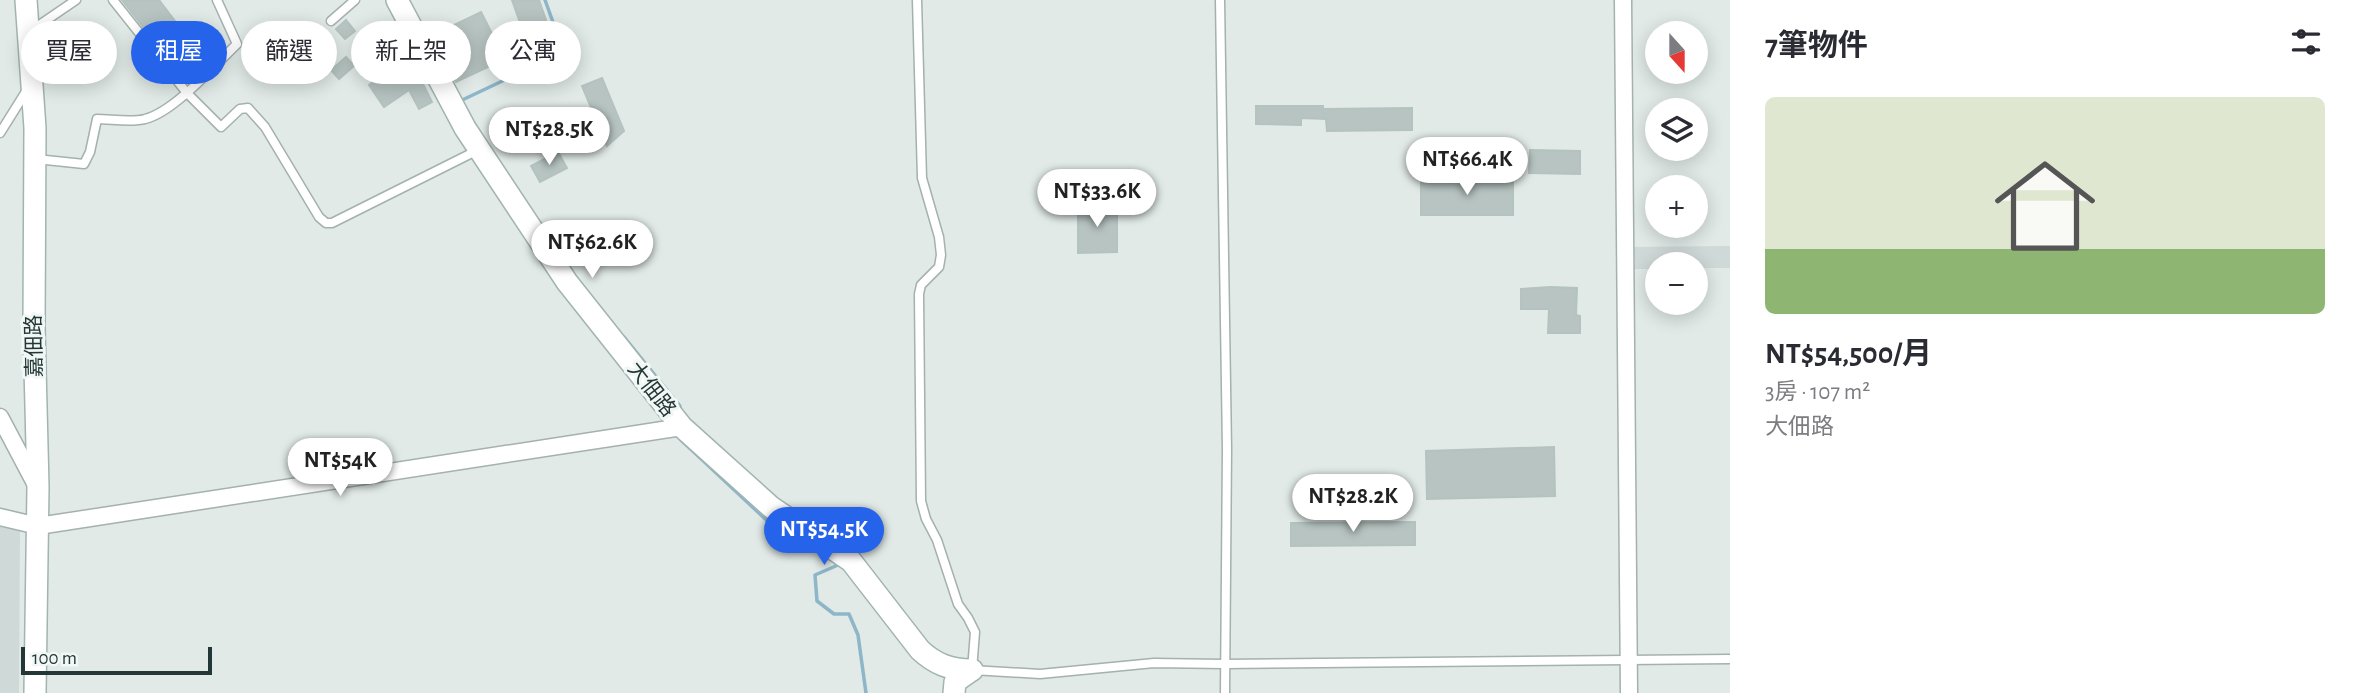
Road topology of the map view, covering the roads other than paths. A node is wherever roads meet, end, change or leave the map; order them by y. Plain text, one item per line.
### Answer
1 (26, 0) edge
2 (76, 0) edge
3 (113, 0) edge
4 (217, 0) edge
5 (355, 0) edge
6 (397, 0) edge
7 (917, 0) edge
8 (1220, 0) edge
9 (1623, 0) edge
10 (27, 21) edge
11 (44, 21) edge
12 (331, 21) dead end
13 (30, 84) edge
14 (32, 84) edge
15 (187, 93) junction
16 (0, 133) edge
17 (479, 149) junction
18 (35, 159) junction
19 (0, 417) edge
20 (682, 427) junction
21 (38, 487) junction
22 (0, 517) edge
23 (38, 526) junction
24 (1629, 659) junction
25 (1730, 659) edge
26 (1224, 664) junction
27 (972, 670) junction
28 (34, 693) edge
29 (954, 693) edge
30 (1225, 693) edge
31 (1629, 693) edge

1 - 10 street, 嘉佃路
2 - 11 lane
3 - 15 lane
4 - 15 lane
5 - 12 lane
6 - 17 street, 大佃路
7 - 27 lane
8 - 26 lane
9 - 24 street
13 - 16 lane
14 - 18 street, 嘉佃路
15 - 17 lane
15 - 18 lane
17 - 20 street, 大佃路
18 - 21 street, 嘉佃路
19 - 21 street
20 - 23 street
20 - 27 street, 大佃路
21 - 23 street, 嘉佃路
22 - 23 street
23 - 28 street, 嘉佃路
24 - 25 lane
24 - 26 lane
24 - 31 street
26 - 27 lane
26 - 30 lane
27 - 29 street

